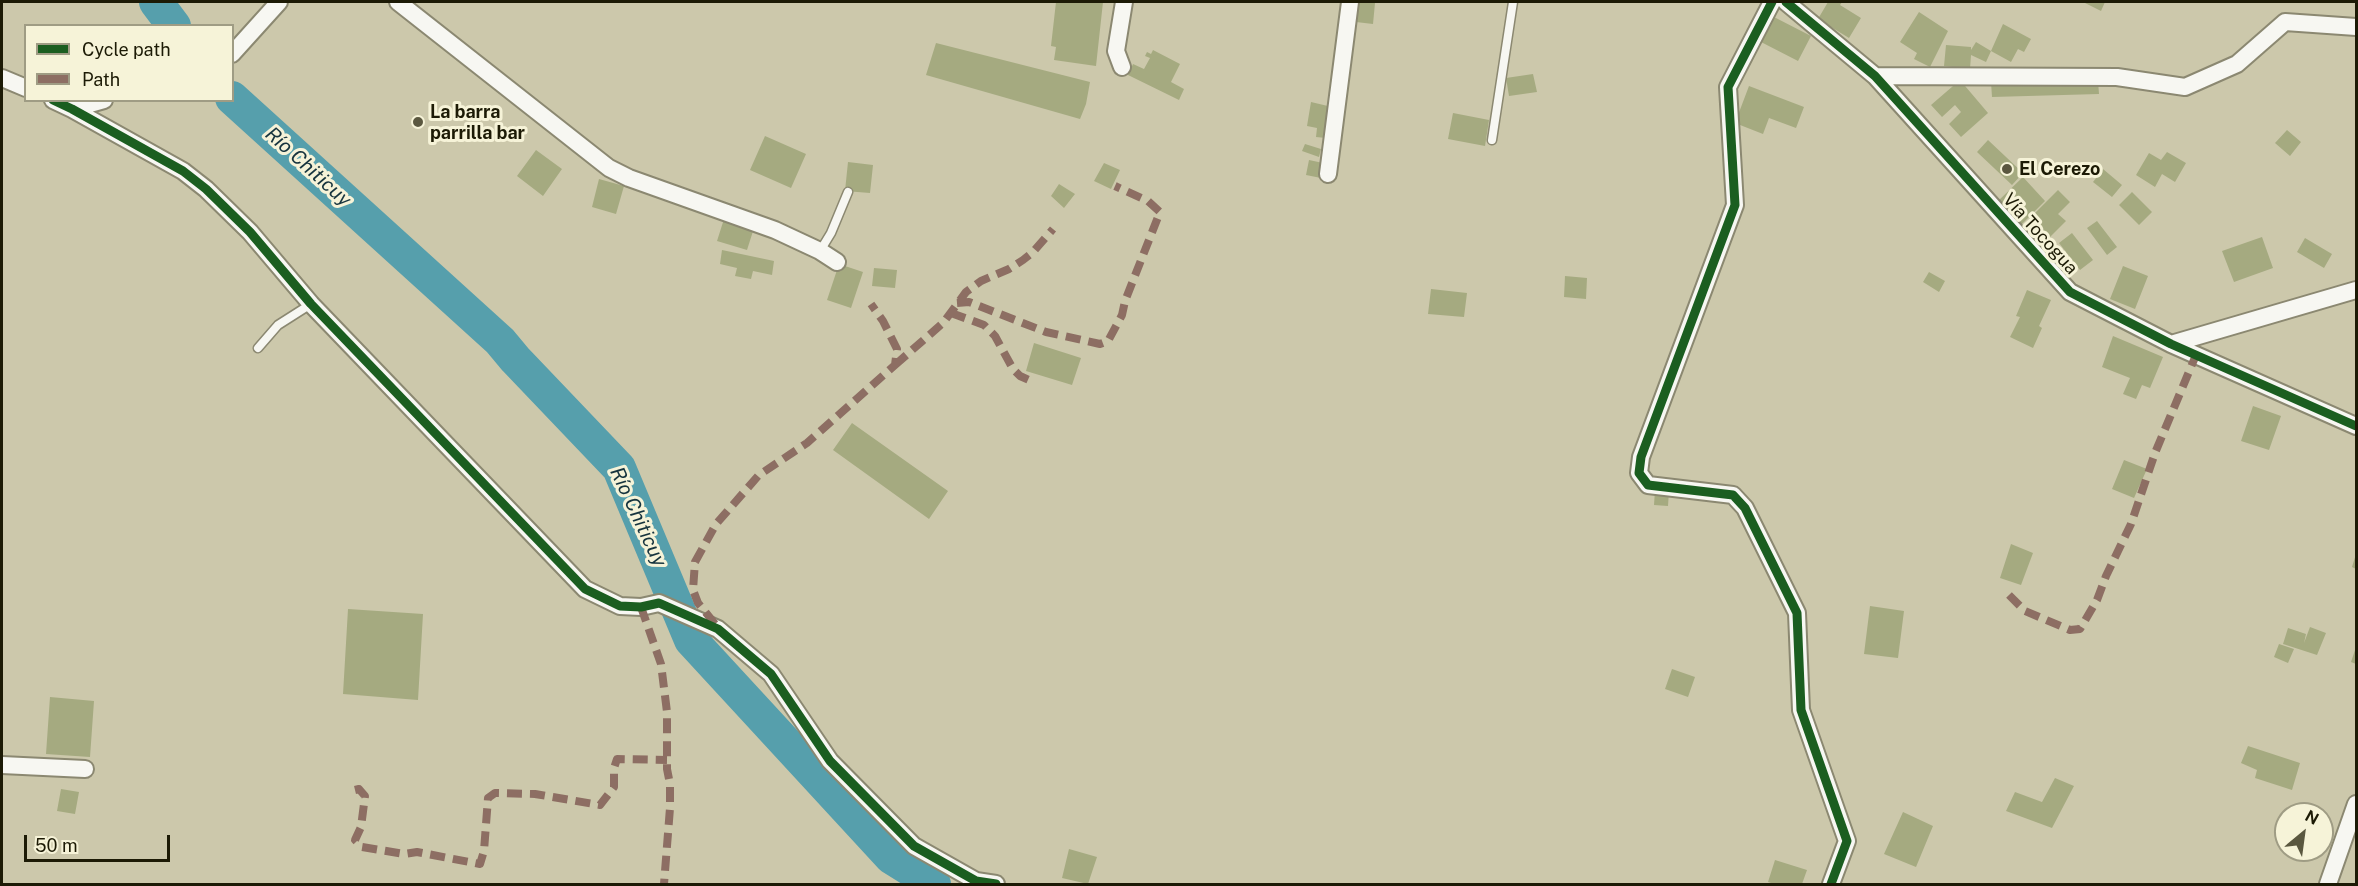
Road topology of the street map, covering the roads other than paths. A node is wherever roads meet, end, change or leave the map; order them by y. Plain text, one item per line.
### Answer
1 (279, 2) edge
2 (398, 2) edge
3 (1124, 2) edge
4 (1350, 2) edge
5 (1513, 2) edge
6 (1772, 2) edge
7 (1786, 2) edge
8 (2356, 27) edge
9 (234, 52) edge
10 (1122, 67) dead end
11 (1875, 76) junction
12 (2, 78) edge
13 (24, 87) edge
14 (57, 102) edge
15 (97, 102) edge
16 (72, 109) junction
17 (1492, 140) dead end
18 (1328, 174) dead end
19 (848, 192) dead end
20 (820, 251) junction
21 (837, 262) dead end
22 (2356, 290) edge
23 (311, 304) junction
24 (2171, 344) junction
25 (258, 348) dead end
26 (2356, 426) edge
27 (2, 765) edge
28 (85, 769) dead end
29 (2356, 804) edge
30 (996, 885) edge
31 (1831, 885) edge
32 (2328, 885) edge

1 - 9 street
2 - 20 street
3 - 10 street
4 - 18 street
5 - 17 lane
6 - 31 street
7 - 11 street, Vía Tocogua
8 - 11 street
11 - 24 street, Vía Tocogua
12 - 13 street
14 - 16 street
15 - 16 street
16 - 23 street
19 - 20 lane
20 - 21 street
22 - 24 street
23 - 25 lane
23 - 30 street
24 - 26 street, Vía Tocogua
27 - 28 street
29 - 32 street

